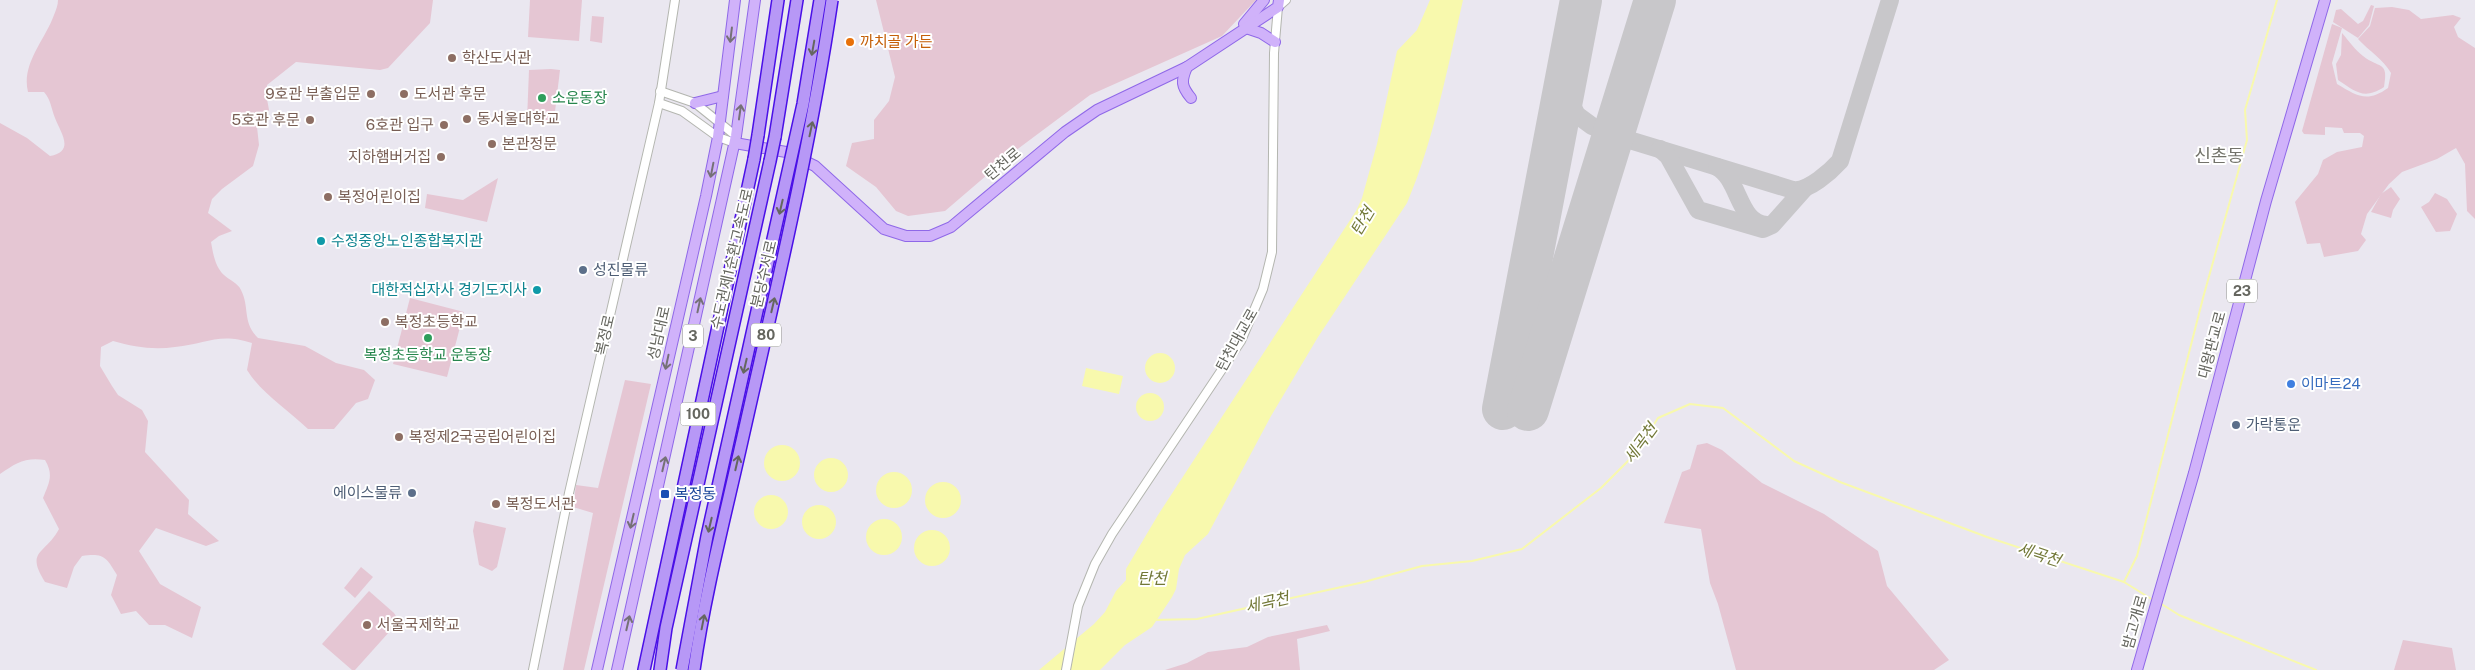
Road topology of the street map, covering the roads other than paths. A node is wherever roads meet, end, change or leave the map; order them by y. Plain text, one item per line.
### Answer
1 (676, 0) edge
2 (735, 0) edge
3 (755, 0) edge
4 (778, 0) edge
5 (797, 0) edge
6 (820, 0) edge
7 (832, 0) edge
8 (1264, 0) edge
9 (2324, 0) edge
10 (1281, 2) edge
11 (1246, 28) junction
12 (1227, 41) junction
13 (1275, 42) junction
14 (1186, 67) junction
15 (660, 91) junction
16 (723, 96) junction
17 (1192, 98) dead end
18 (659, 103) junction
19 (694, 103) junction
20 (720, 122) junction
21 (718, 137) junction
22 (737, 141) junction
23 (2162, 582) joint
24 (533, 670) edge
25 (597, 670) edge
26 (617, 670) edge
27 (644, 670) edge
28 (660, 670) edge
29 (682, 670) edge
30 (694, 670) edge
31 (1066, 670) edge
32 (2137, 670) edge

1 - 15 street, 복정로
2 -> 16 main road, 성남대로 / 3
22 -> 3 main road, 3
4 - 27 highway, 수도권제1순환고속도로 / 100, bridge
5 - 28 highway, 수도권제1순환고속도로 / 100, bridge
6 -> 29 highway, 분당수서로 / 80, bridge
30 -> 7 highway, 분당수서로 / 80, bridge
8 - 12 main road
9 - 23 main road, 대왕판교로 / 23
10 - 11 main road, 탄천로
10 - 13 street, 탄천대교로
11 - 12 main road, 탄천로
11 - 13 main road
12 - 14 main road, 탄천로
13 - 31 street, 탄천대교로
14 - 17 main road
14 - 22 main road, 탄천로
15 - 18 street, 복정로
15 - 19 street
16 - 19 main road
16 - 20 main road, 성남대로 / 3
18 - 21 street
18 - 24 street, 복정로
19 - 20 street
20 - 21 main road, 성남대로 / 3
20 - 22 street
21 - 22 street
21 -> 25 main road, 성남대로 / 3
26 -> 22 main road, 3
23 - 32 main road, 밤고개로 / 23

